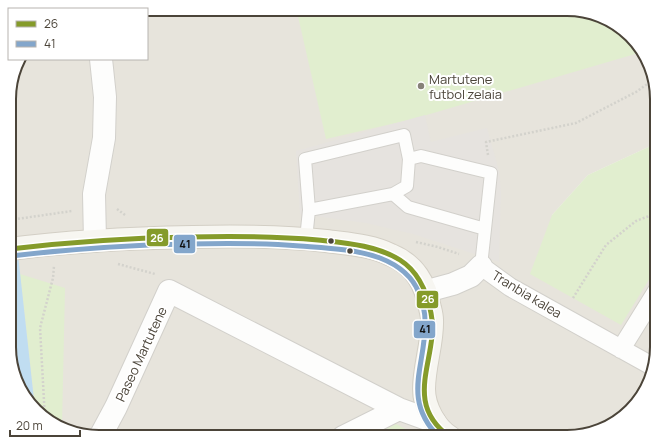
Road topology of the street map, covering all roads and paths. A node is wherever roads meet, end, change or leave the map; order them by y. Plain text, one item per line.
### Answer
1 (101, 60) edge
2 (648, 83) edge
3 (409, 159) junction
4 (491, 173) junction
5 (393, 194) junction
6 (309, 210) junction
7 (650, 215) edge
8 (43, 216) dead end
9 (16, 219) edge
10 (485, 229) junction
11 (306, 239) junction
12 (95, 241) junction
13 (16, 250) edge
14 (50, 253) junction
15 (116, 263) dead end
16 (481, 266) junction
17 (169, 291) junction
18 (427, 292) junction
19 (650, 302) edge
20 (562, 316) junction
21 (621, 349) junction
22 (648, 364) edge
23 (44, 409) edge
24 (399, 409) junction
25 (435, 422) junction
26 (104, 430) edge
27 (356, 430) edge
28 (441, 430) edge

1 - 12 street
2 - 4 path
3 - 4 lane
3 - 5 lane
3 - 6 lane
4 - 10 lane
5 - 6 lane
5 - 10 lane
6 - 11 lane
7 - 20 path
8 - 9 path
10 - 16 lane
11 - 12 main road
11 - 18 main road
12 - 14 main road
13 - 14 main road
14 - 23 path
15 - 17 path
16 - 18 street, Tranbia kalea
16 - 20 street, Tranbia kalea
17 - 24 street
17 - 26 street, Paseo Martutene
18 - 25 main road
19 - 21 street
20 - 21 street, Tranbia kalea
21 - 22 street, Tranbia kalea
24 - 25 street
24 - 27 street
25 - 28 main road

